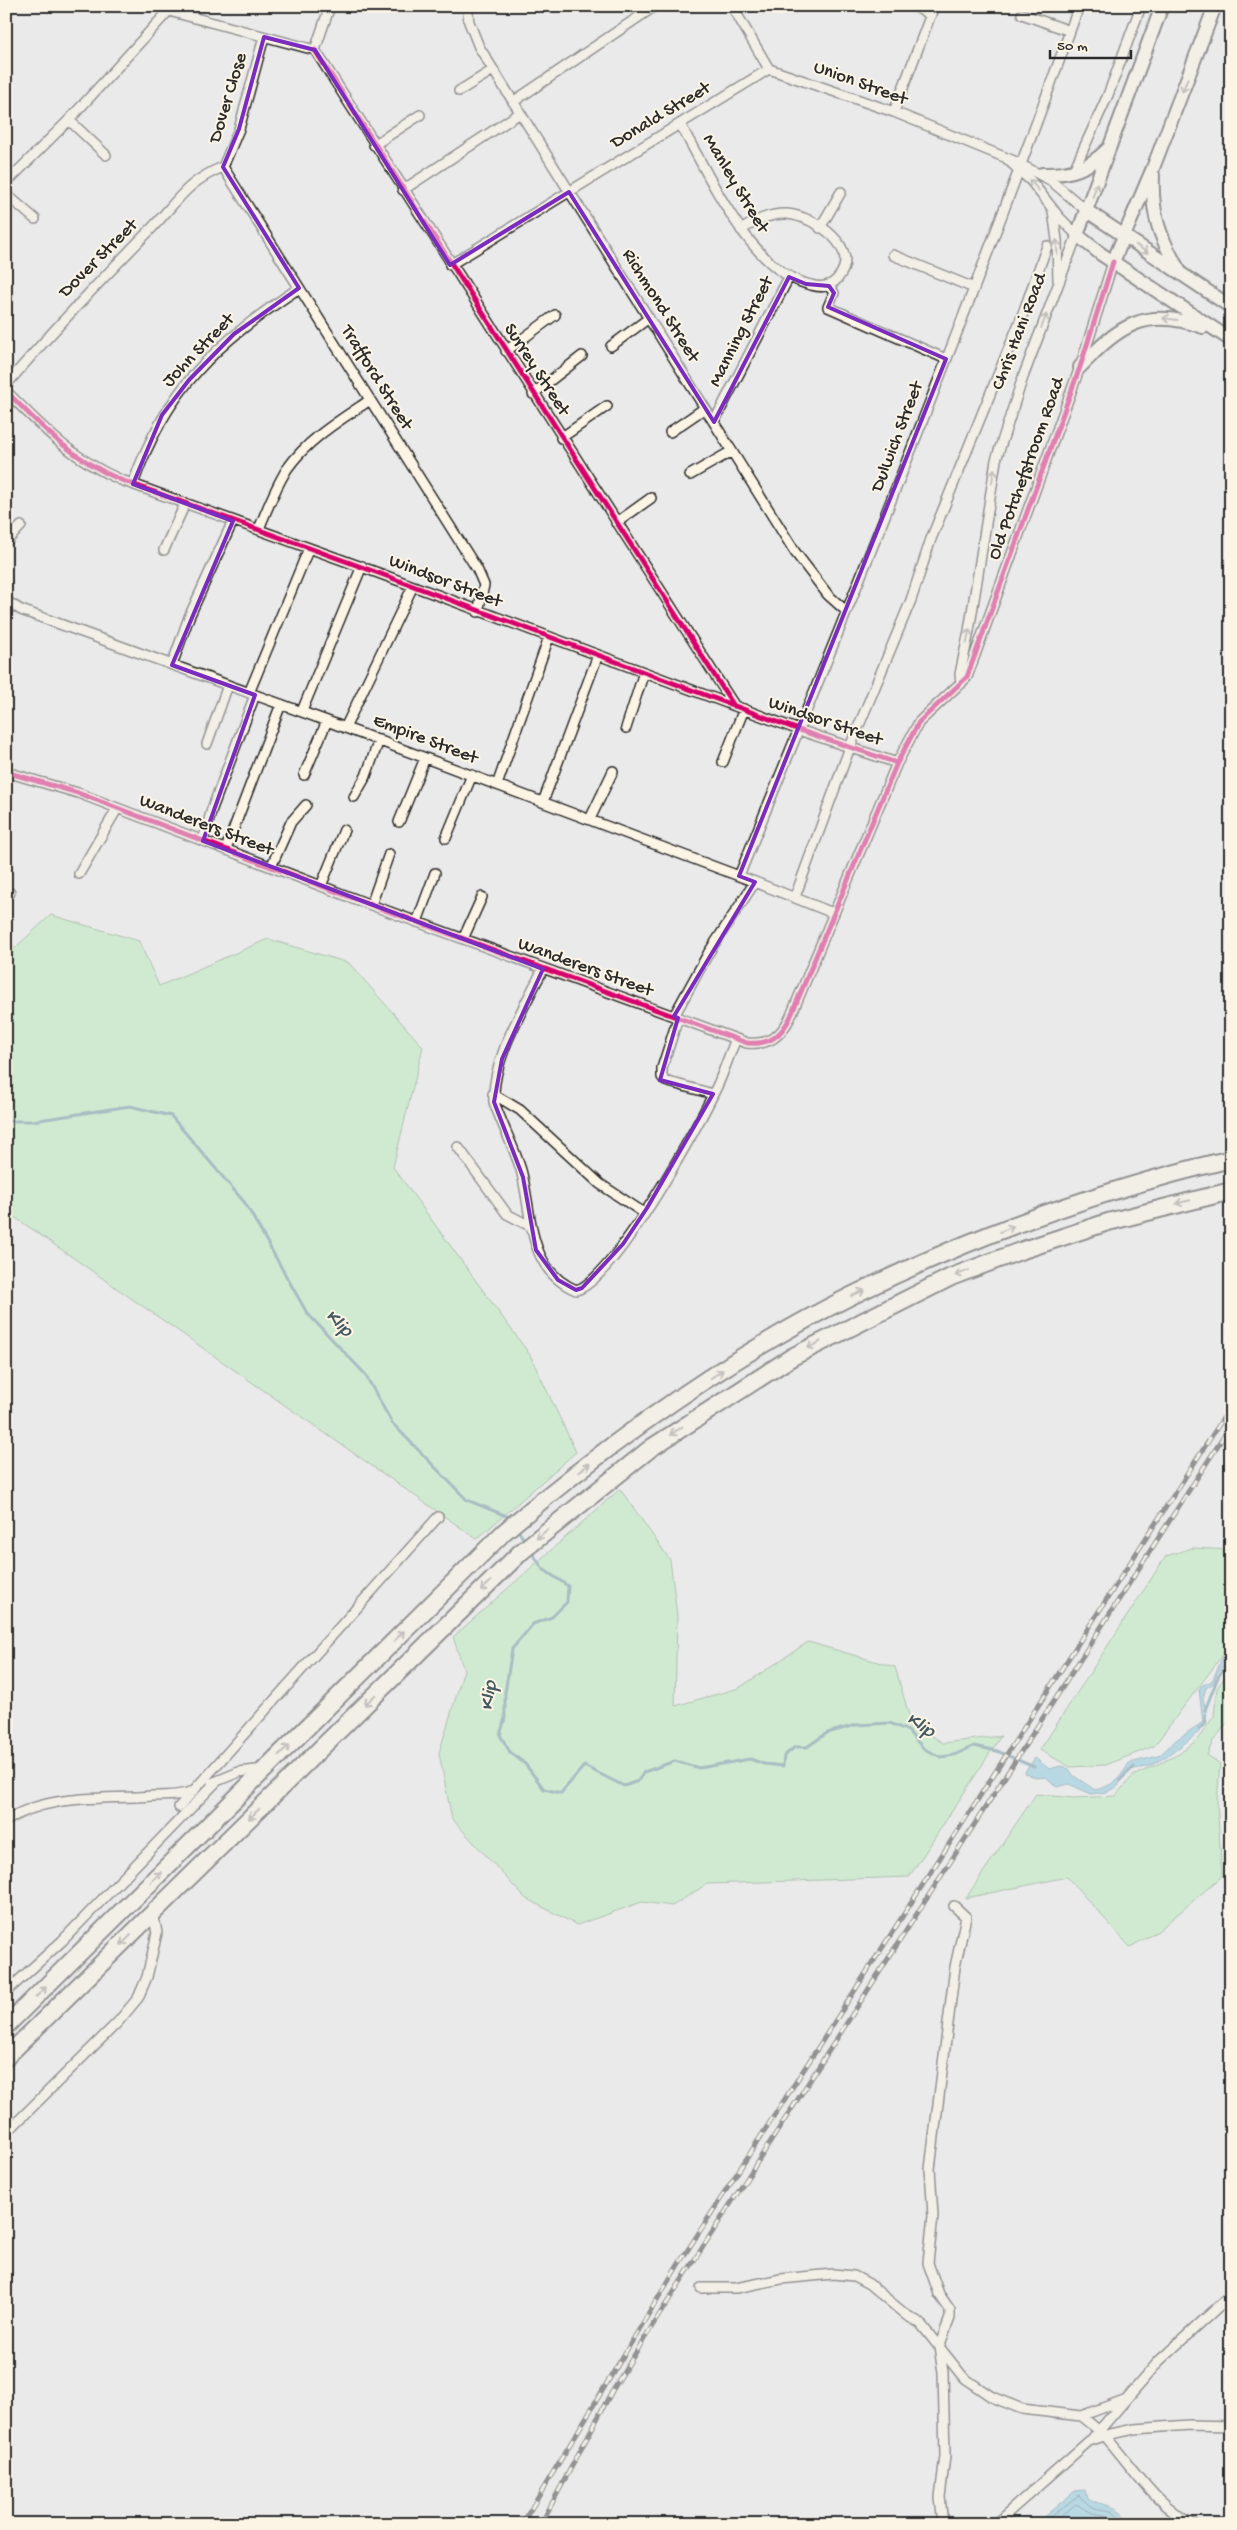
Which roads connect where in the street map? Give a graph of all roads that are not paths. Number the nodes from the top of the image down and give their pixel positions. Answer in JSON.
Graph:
{"nodes":[{"id":1,"x":330,"y":6,"type":"edge"},
{"id":2,"x":467,"y":6,"type":"edge"},
{"id":3,"x":655,"y":6,"type":"edge"},
{"id":4,"x":732,"y":6,"type":"edge"},
{"id":5,"x":913,"y":6,"type":"edge"},
{"id":6,"x":1078,"y":6,"type":"edge"},
{"id":7,"x":1141,"y":6,"type":"edge"},
{"id":8,"x":1162,"y":6,"type":"edge"},
{"id":9,"x":1215,"y":6,"type":"edge"},
{"id":10,"x":168,"y":8,"type":"edge"},
{"id":11,"x":932,"y":11,"type":"edge"},
{"id":12,"x":1022,"y":14,"type":"dead end"},
{"id":13,"x":1070,"y":31,"type":"junction"},
{"id":14,"x":264,"y":37,"type":"junction"},
{"id":15,"x":315,"y":50,"type":"junction"},
{"id":16,"x":769,"y":69,"type":"junction"},
{"id":17,"x":493,"y":70,"type":"junction"},
{"id":18,"x":459,"y":91,"type":"dead end"},
{"id":19,"x":513,"y":102,"type":"junction"},
{"id":20,"x":894,"y":112,"type":"junction"},
{"id":21,"x":520,"y":113,"type":"junction"},
{"id":22,"x":420,"y":115,"type":"dead end"},
{"id":23,"x":69,"y":120,"type":"junction"},
{"id":24,"x":680,"y":124,"type":"junction"},
{"id":25,"x":374,"y":145,"type":"junction"},
{"id":26,"x":1109,"y":148,"type":"junction"},
{"id":27,"x":106,"y":155,"type":"dead end"},
{"id":28,"x":223,"y":167,"type":"junction"},
{"id":29,"x":1020,"y":168,"type":"junction"},
{"id":30,"x":1153,"y":168,"type":"junction"},
{"id":31,"x":1073,"y":172,"type":"junction"},
{"id":32,"x":1042,"y":174,"type":"junction"},
{"id":33,"x":6,"y":183,"type":"edge"},
{"id":34,"x":403,"y":190,"type":"junction"},
{"id":35,"x":569,"y":192,"type":"junction"},
{"id":36,"x":841,"y":192,"type":"dead end"},
{"id":37,"x":6,"y":194,"type":"edge"},
{"id":38,"x":1052,"y":209,"type":"junction"},
{"id":39,"x":1087,"y":211,"type":"junction"},
{"id":40,"x":35,"y":219,"type":"dead end"},
{"id":41,"x":820,"y":228,"type":"junction"},
{"id":42,"x":741,"y":230,"type":"junction"},
{"id":43,"x":1078,"y":235,"type":"junction"},
{"id":44,"x":1124,"y":237,"type":"junction"},
{"id":45,"x":1047,"y":246,"type":"dead end"},
{"id":46,"x":893,"y":255,"type":"dead end"},
{"id":47,"x":1114,"y":262,"type":"junction"},
{"id":48,"x":450,"y":264,"type":"junction"},
{"id":49,"x":1182,"y":275,"type":"junction"},
{"id":50,"x":789,"y":277,"type":"junction"},
{"id":51,"x":1058,"y":285,"type":"junction"},
{"id":52,"x":829,"y":286,"type":"junction"},
{"id":53,"x":299,"y":288,"type":"junction"},
{"id":54,"x":974,"y":288,"type":"junction"},
{"id":55,"x":1231,"y":307,"type":"edge"},
{"id":56,"x":554,"y":315,"type":"dead end"},
{"id":57,"x":649,"y":318,"type":"junction"},
{"id":58,"x":1217,"y":332,"type":"junction"},
{"id":59,"x":1231,"y":340,"type":"edge"},
{"id":60,"x":611,"y":346,"type":"dead end"},
{"id":61,"x":506,"y":351,"type":"junction"},
{"id":62,"x":582,"y":356,"type":"dead end"},
{"id":63,"x":946,"y":359,"type":"junction"},
{"id":64,"x":1080,"y":367,"type":"junction"},
{"id":65,"x":6,"y":385,"type":"edge"},
{"id":66,"x":6,"y":391,"type":"edge"},
{"id":67,"x":533,"y":394,"type":"junction"},
{"id":68,"x":370,"y":400,"type":"junction"},
{"id":69,"x":607,"y":406,"type":"dead end"},
{"id":70,"x":706,"y":408,"type":"junction"},
{"id":71,"x":714,"y":422,"type":"junction"},
{"id":72,"x":670,"y":432,"type":"dead end"},
{"id":73,"x":561,"y":438,"type":"junction"},
{"id":74,"x":732,"y":451,"type":"junction"},
{"id":75,"x":690,"y":475,"type":"dead end"},
{"id":76,"x":133,"y":484,"type":"junction"},
{"id":77,"x":651,"y":498,"type":"dead end"},
{"id":78,"x":185,"y":504,"type":"junction"},
{"id":79,"x":233,"y":521,"type":"junction"},
{"id":80,"x":616,"y":523,"type":"junction"},
{"id":81,"x":21,"y":526,"type":"dead end"},
{"id":82,"x":259,"y":529,"type":"junction"},
{"id":83,"x":6,"y":542,"type":"edge"},
{"id":84,"x":309,"y":548,"type":"junction"},
{"id":85,"x":164,"y":550,"type":"dead end"},
{"id":86,"x":362,"y":566,"type":"junction"},
{"id":87,"x":413,"y":586,"type":"junction"},
{"id":88,"x":6,"y":601,"type":"edge"},
{"id":89,"x":846,"y":611,"type":"junction"},
{"id":90,"x":478,"y":612,"type":"junction"},
{"id":91,"x":549,"y":637,"type":"junction"},
{"id":92,"x":598,"y":655,"type":"junction"},
{"id":93,"x":172,"y":665,"type":"junction"},
{"id":94,"x":644,"y":672,"type":"junction"},
{"id":95,"x":961,"y":684,"type":"junction"},
{"id":96,"x":228,"y":685,"type":"junction"},
{"id":97,"x":252,"y":694,"type":"junction"},
{"id":98,"x":281,"y":704,"type":"junction"},
{"id":99,"x":734,"y":706,"type":"junction"},
{"id":100,"x":744,"y":709,"type":"junction"},
{"id":101,"x":302,"y":711,"type":"junction"},
{"id":102,"x":327,"y":721,"type":"junction"},
{"id":103,"x":345,"y":728,"type":"junction"},
{"id":104,"x":626,"y":728,"type":"dead end"},
{"id":105,"x":799,"y":730,"type":"junction"},
{"id":106,"x":379,"y":740,"type":"junction"},
{"id":107,"x":207,"y":744,"type":"dead end"},
{"id":108,"x":850,"y":748,"type":"junction"},
{"id":109,"x":425,"y":758,"type":"junction"},
{"id":110,"x":723,"y":762,"type":"dead end"},
{"id":111,"x":897,"y":764,"type":"junction"},
{"id":112,"x":613,"y":771,"type":"dead end"},
{"id":113,"x":6,"y":772,"type":"edge"},
{"id":114,"x":304,"y":775,"type":"dead end"},
{"id":115,"x":472,"y":775,"type":"junction"},
{"id":116,"x":497,"y":785,"type":"junction"},
{"id":117,"x":354,"y":798,"type":"dead end"},
{"id":118,"x":543,"y":802,"type":"junction"},
{"id":119,"x":306,"y":805,"type":"dead end"},
{"id":120,"x":117,"y":808,"type":"junction"},
{"id":121,"x":590,"y":819,"type":"junction"},
{"id":122,"x":399,"y":822,"type":"dead end"},
{"id":123,"x":344,"y":830,"type":"dead end"},
{"id":124,"x":446,"y":838,"type":"dead end"},
{"id":125,"x":203,"y":840,"type":"junction"},
{"id":126,"x":226,"y":849,"type":"junction"},
{"id":127,"x":389,"y":854,"type":"dead end"},
{"id":128,"x":270,"y":866,"type":"junction"},
{"id":129,"x":434,"y":873,"type":"dead end"},
{"id":130,"x":79,"y":874,"type":"dead end"},
{"id":131,"x":739,"y":876,"type":"junction"},
{"id":132,"x":755,"y":882,"type":"junction"},
{"id":133,"x":321,"y":886,"type":"junction"},
{"id":134,"x":482,"y":897,"type":"dead end"},
{"id":135,"x":795,"y":897,"type":"junction"},
{"id":136,"x":371,"y":905,"type":"junction"},
{"id":137,"x":833,"y":913,"type":"junction"},
{"id":138,"x":417,"y":922,"type":"junction"},
{"id":139,"x":463,"y":939,"type":"junction"},
{"id":140,"x":543,"y":969,"type":"junction"},
{"id":141,"x":676,"y":1017,"type":"junction"},
{"id":142,"x":736,"y":1039,"type":"junction"},
{"id":143,"x":493,"y":1094,"type":"junction"},
{"id":144,"x":713,"y":1094,"type":"junction"},
{"id":145,"x":458,"y":1147,"type":"dead end"},
{"id":146,"x":1231,"y":1160,"type":"edge"},
{"id":147,"x":1231,"y":1191,"type":"edge"},
{"id":148,"x":644,"y":1212,"type":"junction"},
{"id":149,"x":530,"y":1226,"type":"junction"},
{"id":150,"x":438,"y":1517,"type":"dead end"},
{"id":151,"x":264,"y":1769,"type":"junction"},
{"id":152,"x":217,"y":1781,"type":"junction"},
{"id":153,"x":191,"y":1792,"type":"junction"},
{"id":154,"x":179,"y":1806,"type":"dead end"},
{"id":155,"x":6,"y":1821,"type":"edge"},
{"id":156,"x":954,"y":1906,"type":"dead end"},
{"id":157,"x":153,"y":1913,"type":"junction"},
{"id":158,"x":6,"y":1992,"type":"edge"},
{"id":159,"x":6,"y":2026,"type":"edge"},
{"id":160,"x":6,"y":2057,"type":"edge"},
{"id":161,"x":6,"y":2133,"type":"edge"},
{"id":162,"x":701,"y":2288,"type":"dead end"},
{"id":163,"x":1231,"y":2294,"type":"edge"},
{"id":164,"x":939,"y":2347,"type":"junction"},
{"id":165,"x":1124,"y":2400,"type":"junction"},
{"id":166,"x":1081,"y":2416,"type":"junction"},
{"id":167,"x":1231,"y":2426,"type":"edge"},
{"id":168,"x":1101,"y":2433,"type":"junction"},
{"id":169,"x":943,"y":2524,"type":"edge"},
{"id":170,"x":995,"y":2524,"type":"edge"},
{"id":171,"x":1193,"y":2524,"type":"edge"}],
"edges":[{"from":1,"to":15,"type":"street"},
{"from":2,"to":17,"type":"street","name":"Richmond Street"},
{"from":3,"to":19,"type":"street"},
{"from":4,"to":16,"type":"street"},
{"from":5,"to":11,"type":"street"},
{"from":6,"to":13,"type":"street","name":"Dulwich Street"},
{"from":7,"to":31,"type":"street"},
{"from":8,"to":26,"type":"main road","name":"Chris Hani Road"},
{"from":9,"to":30,"type":"main road","one_way":true},
{"from":10,"to":14,"type":"street"},
{"from":10,"to":23,"type":"street"},
{"from":11,"to":20,"type":"street"},
{"from":12,"to":13,"type":"street"},
{"from":13,"to":29,"type":"street","name":"Dulwich Street"},
{"from":14,"to":15,"type":"street"},
{"from":14,"to":28,"type":"street","name":"Dover Close"},
{"from":15,"to":25,"type":"street","name":"Surrey Street"},
{"from":16,"to":20,"type":"street","name":"Union Street"},
{"from":16,"to":24,"type":"street","name":"Donald Street"},
{"from":17,"to":18,"type":"street"},
{"from":17,"to":19,"type":"street","name":"Richmond Street"},
{"from":19,"to":21,"type":"street","name":"Richmond Street"},
{"from":20,"to":29,"type":"street","name":"Union Street"},
{"from":21,"to":34,"type":"street"},
{"from":21,"to":35,"type":"street","name":"Richmond Street"},
{"from":22,"to":25,"type":"street"},
{"from":23,"to":27,"type":"street"},
{"from":23,"to":33,"type":"street"},
{"from":24,"to":35,"type":"street","name":"Donald Street"},
{"from":24,"to":42,"type":"street","name":"Manley Street"},
{"from":25,"to":34,"type":"street","name":"Surrey Street"},
{"from":26,"to":31,"type":"main road"},
{"from":39,"to":26,"type":"main road","name":"Chris Hani Road","one_way":true},
{"from":28,"to":53,"type":"street","name":"Trafford Street"},
{"from":28,"to":65,"type":"street","name":"Dover Street"},
{"from":29,"to":32,"type":"street","name":"Union Street"},
{"from":38,"to":29,"type":"street","name":"Union Street","one_way":true},
{"from":29,"to":54,"type":"street","name":"Dulwich Street"},
{"from":30,"to":44,"type":"main road"},
{"from":30,"to":49,"type":"main road"},
{"from":31,"to":32,"type":"main road"},
{"from":32,"to":39,"type":"street","name":"Union Street"},
{"from":34,"to":48,"type":"street","name":"Surrey Street"},
{"from":35,"to":48,"type":"street","name":"Donald Street"},
{"from":35,"to":57,"type":"street","name":"Richmond Street"},
{"from":36,"to":41,"type":"street"},
{"from":37,"to":40,"type":"street"},
{"from":38,"to":43,"type":"street","name":"Union Street"},
{"from":51,"to":38,"type":"street","one_way":true},
{"from":39,"to":43,"type":"main road","name":"Chris Hani Road"},
{"from":39,"to":44,"type":"main road"},
{"from":41,"to":42,"type":"street"},
{"from":41,"to":52,"type":"street"},
{"from":42,"to":50,"type":"street","name":"Manley Street"},
{"from":43,"to":47,"type":"main road"},
{"from":43,"to":51,"type":"street","name":"Chris Hani Road"},
{"from":44,"to":47,"type":"main road"},
{"from":44,"to":49,"type":"main road","one_way":true},
{"from":45,"to":108,"type":"street"},
{"from":46,"to":54,"type":"street"},
{"from":47,"to":58,"type":"main road"},
{"from":47,"to":64,"type":"street","name":"Old Potchefstroom Road"},
{"from":48,"to":61,"type":"street","name":"Surrey Street"},
{"from":49,"to":55,"type":"main road"},
{"from":50,"to":52,"type":"street","name":"Manning Street"},
{"from":50,"to":71,"type":"street","name":"Manning Street"},
{"from":95,"to":51,"type":"street","name":"Chris Hani Road","one_way":true},
{"from":52,"to":63,"type":"street"},
{"from":53,"to":68,"type":"street","name":"Trafford Street"},
{"from":53,"to":76,"type":"street","name":"John Street"},
{"from":54,"to":63,"type":"street","name":"Dulwich Street"},
{"from":56,"to":61,"type":"street"},
{"from":57,"to":60,"type":"street"},
{"from":57,"to":70,"type":"street","name":"Richmond Street"},
{"from":58,"to":59,"type":"main road"},
{"from":58,"to":64,"type":"main road","one_way":true},
{"from":61,"to":67,"type":"street","name":"Surrey Street"},
{"from":62,"to":67,"type":"street"},
{"from":63,"to":89,"type":"street","name":"Dulwich Street"},
{"from":64,"to":95,"type":"street","name":"Old Potchefstroom Road"},
{"from":66,"to":76,"type":"street","name":"Windsor Street"},
{"from":67,"to":73,"type":"street","name":"Surrey Street"},
{"from":68,"to":82,"type":"street"},
{"from":68,"to":90,"type":"street","name":"Trafford Street"},
{"from":69,"to":73,"type":"street"},
{"from":70,"to":71,"type":"street","name":"Richmond Street"},
{"from":70,"to":72,"type":"street"},
{"from":71,"to":74,"type":"street","name":"Richmond Street"},
{"from":73,"to":80,"type":"street","name":"Surrey Street"},
{"from":74,"to":75,"type":"street"},
{"from":74,"to":89,"type":"street","name":"Richmond Street"},
{"from":76,"to":78,"type":"street","name":"Windsor Street"},
{"from":77,"to":80,"type":"street"},
{"from":78,"to":79,"type":"street","name":"Windsor Street"},
{"from":78,"to":85,"type":"street"},
{"from":79,"to":82,"type":"street","name":"Windsor Street"},
{"from":79,"to":93,"type":"street"},
{"from":80,"to":99,"type":"street","name":"Surrey Street"},
{"from":81,"to":83,"type":"street"},
{"from":82,"to":84,"type":"street","name":"Windsor Street"},
{"from":84,"to":86,"type":"street","name":"Windsor Street"},
{"from":84,"to":97,"type":"street"},
{"from":86,"to":87,"type":"street","name":"Windsor Street"},
{"from":86,"to":101,"type":"street"},
{"from":87,"to":90,"type":"street","name":"Windsor Street"},
{"from":87,"to":103,"type":"street"},
{"from":88,"to":93,"type":"street","name":"Empire Street"},
{"from":89,"to":105,"type":"street","name":"Dulwich Street"},
{"from":90,"to":91,"type":"street","name":"Windsor Street"},
{"from":91,"to":92,"type":"street","name":"Windsor Street"},
{"from":91,"to":116,"type":"street"},
{"from":92,"to":94,"type":"street","name":"Windsor Street"},
{"from":92,"to":118,"type":"street"},
{"from":93,"to":96,"type":"street","name":"Empire Street"},
{"from":94,"to":99,"type":"street","name":"Windsor Street"},
{"from":94,"to":104,"type":"street"},
{"from":95,"to":111,"type":"street","name":"Wanderers Street"},
{"from":96,"to":97,"type":"street","name":"Empire Street"},
{"from":96,"to":107,"type":"street"},
{"from":97,"to":98,"type":"street","name":"Empire Street"},
{"from":97,"to":125,"type":"street"},
{"from":98,"to":101,"type":"street","name":"Empire Street"},
{"from":98,"to":126,"type":"street"},
{"from":99,"to":100,"type":"street","name":"Windsor Street"},
{"from":100,"to":105,"type":"street","name":"Windsor Street"},
{"from":100,"to":110,"type":"street"},
{"from":101,"to":102,"type":"street","name":"Empire Street"},
{"from":102,"to":103,"type":"street","name":"Empire Street"},
{"from":102,"to":114,"type":"street"},
{"from":103,"to":106,"type":"street","name":"Empire Street"},
{"from":105,"to":108,"type":"street","name":"Windsor Street"},
{"from":105,"to":131,"type":"street","name":"Dulwich Street"},
{"from":106,"to":109,"type":"street","name":"Empire Street"},
{"from":106,"to":117,"type":"street"},
{"from":108,"to":111,"type":"street","name":"Windsor Street"},
{"from":108,"to":135,"type":"street"},
{"from":109,"to":115,"type":"street","name":"Empire Street"},
{"from":109,"to":122,"type":"street"},
{"from":111,"to":137,"type":"street","name":"Wanderers Street"},
{"from":112,"to":121,"type":"street"},
{"from":113,"to":120,"type":"street","name":"Wanderers Street"},
{"from":115,"to":116,"type":"street","name":"Empire Street"},
{"from":115,"to":124,"type":"street"},
{"from":116,"to":118,"type":"street","name":"Empire Street"},
{"from":118,"to":121,"type":"street","name":"Empire Street"},
{"from":119,"to":128,"type":"street"},
{"from":120,"to":125,"type":"street","name":"Wanderers Street"},
{"from":120,"to":130,"type":"street"},
{"from":121,"to":131,"type":"street","name":"Empire Street"},
{"from":123,"to":133,"type":"street"},
{"from":125,"to":126,"type":"street","name":"Wanderers Street"},
{"from":126,"to":128,"type":"street","name":"Wanderers Street"},
{"from":127,"to":136,"type":"street"},
{"from":128,"to":133,"type":"street","name":"Wanderers Street"},
{"from":129,"to":138,"type":"street"},
{"from":131,"to":132,"type":"street","name":"Empire Street"},
{"from":132,"to":135,"type":"street","name":"Empire Street"},
{"from":132,"to":141,"type":"street"},
{"from":133,"to":136,"type":"street","name":"Wanderers Street"},
{"from":134,"to":139,"type":"street"},
{"from":135,"to":137,"type":"street","name":"Empire Street"},
{"from":136,"to":138,"type":"street","name":"Wanderers Street"},
{"from":137,"to":142,"type":"street","name":"Wanderers Street"},
{"from":138,"to":139,"type":"street","name":"Wanderers Street"},
{"from":139,"to":140,"type":"street","name":"Wanderers Street"},
{"from":140,"to":141,"type":"street","name":"Wanderers Street"},
{"from":140,"to":143,"type":"street"},
{"from":141,"to":142,"type":"street","name":"Wanderers Street"},
{"from":141,"to":144,"type":"street"},
{"from":142,"to":144,"type":"street"},
{"from":143,"to":148,"type":"street"},
{"from":143,"to":149,"type":"street"},
{"from":144,"to":148,"type":"street"},
{"from":145,"to":149,"type":"street"},
{"from":151,"to":146,"type":"highway","one_way":true},
{"from":147,"to":157,"type":"highway","one_way":true},
{"from":148,"to":149,"type":"street"},
{"from":150,"to":153,"type":"street"},
{"from":151,"to":152,"type":"street"},
{"from":159,"to":151,"type":"highway","one_way":true},
{"from":152,"to":153,"type":"street"},
{"from":152,"to":158,"type":"street"},
{"from":153,"to":154,"type":"street"},
{"from":153,"to":155,"type":"street"},
{"from":156,"to":164,"type":"street"},
{"from":157,"to":160,"type":"highway","one_way":true},
{"from":157,"to":161,"type":"street"},
{"from":162,"to":164,"type":"street"},
{"from":163,"to":165,"type":"street"},
{"from":164,"to":166,"type":"street"},
{"from":164,"to":169,"type":"street"},
{"from":165,"to":166,"type":"street"},
{"from":165,"to":168,"type":"street"},
{"from":166,"to":168,"type":"street"},
{"from":167,"to":168,"type":"street"},
{"from":168,"to":170,"type":"street"},
{"from":168,"to":171,"type":"street"}]}
